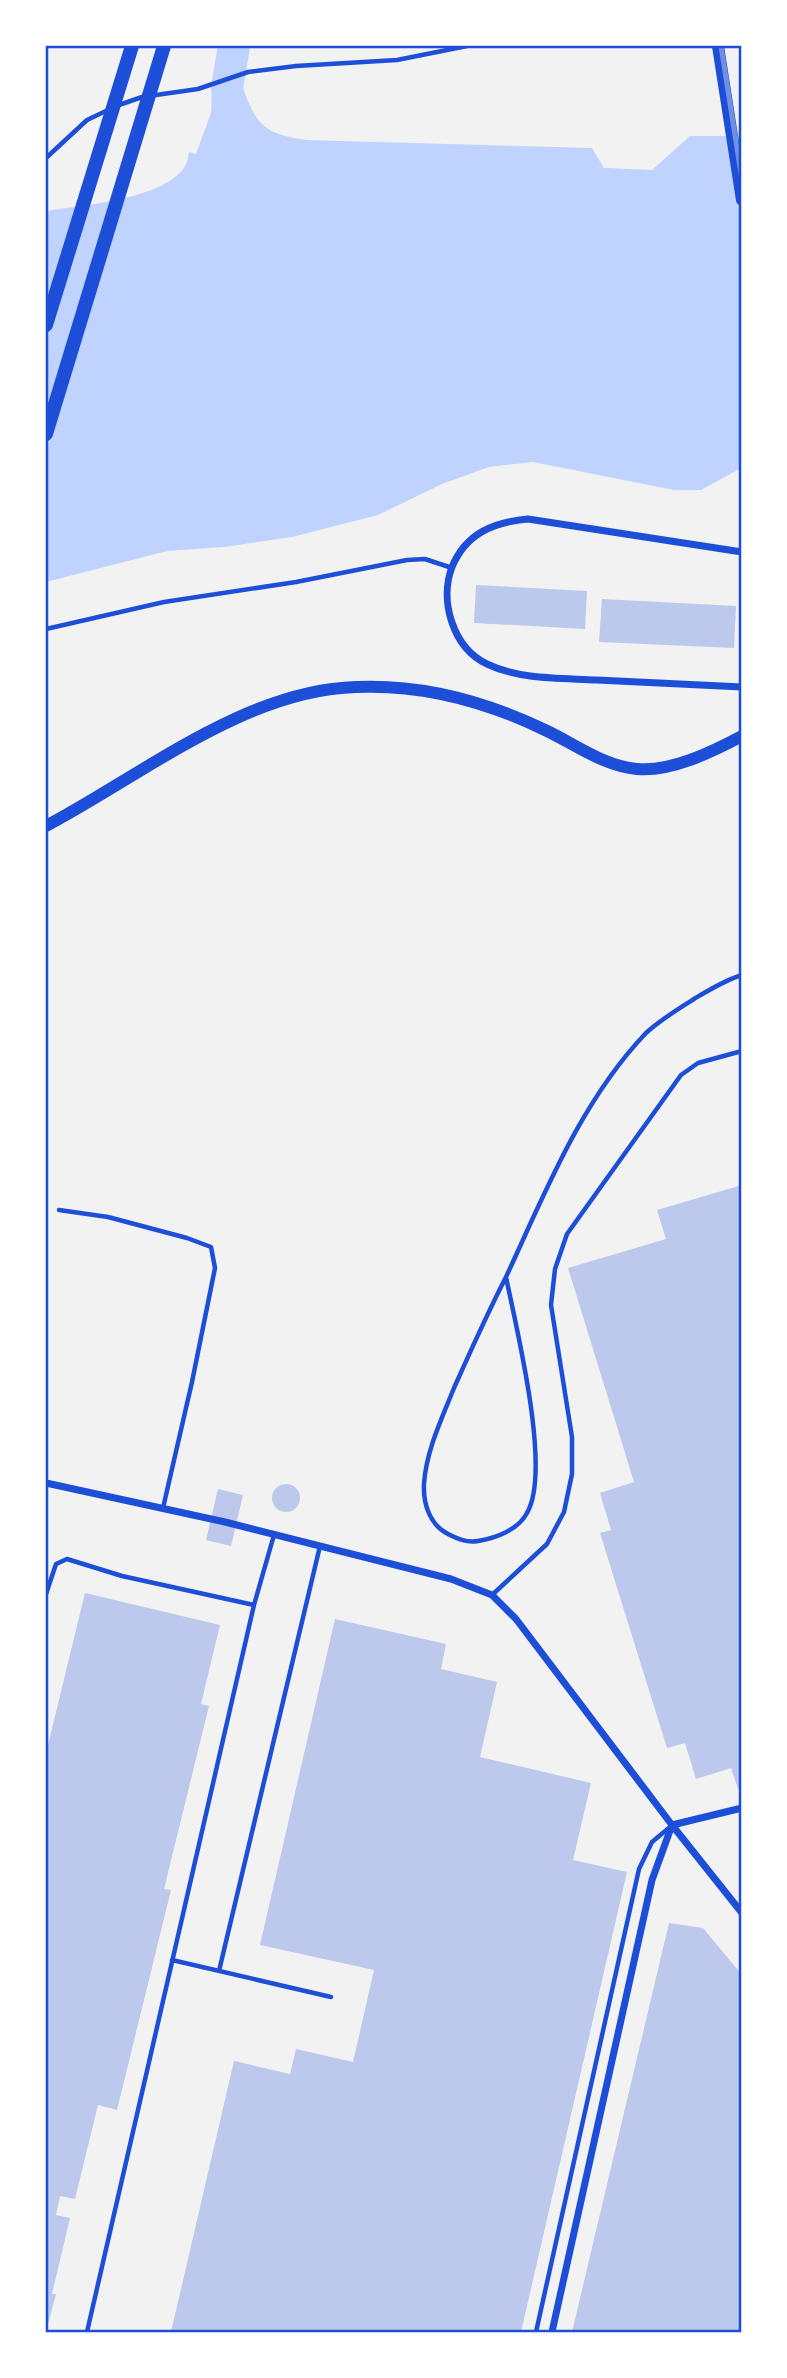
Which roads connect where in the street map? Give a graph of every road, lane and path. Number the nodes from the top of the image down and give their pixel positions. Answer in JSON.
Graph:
{"nodes":[{"id":1,"x":132,"y":46,"type":"edge"},
{"id":2,"x":164,"y":46,"type":"edge"},
{"id":3,"x":467,"y":46,"type":"edge"},
{"id":4,"x":718,"y":46,"type":"edge"},
{"id":5,"x":46,"y":158,"type":"edge"},
{"id":6,"x":741,"y":201,"type":"edge"},
{"id":7,"x":46,"y":325,"type":"edge"},
{"id":8,"x":46,"y":434,"type":"edge"},
{"id":9,"x":741,"y":552,"type":"edge"},
{"id":10,"x":452,"y":568,"type":"junction"},
{"id":11,"x":46,"y":629,"type":"edge"},
{"id":12,"x":741,"y":687,"type":"edge"},
{"id":13,"x":741,"y":736,"type":"edge"},
{"id":14,"x":46,"y":826,"type":"edge"},
{"id":15,"x":741,"y":975,"type":"edge"},
{"id":16,"x":741,"y":1051,"type":"edge"},
{"id":17,"x":59,"y":1210,"type":"dead end"},
{"id":18,"x":506,"y":1277,"type":"junction"},
{"id":19,"x":46,"y":1483,"type":"edge"},
{"id":20,"x":162,"y":1508,"type":"junction"},
{"id":21,"x":274,"y":1534,"type":"junction"},
{"id":22,"x":320,"y":1545,"type":"junction"},
{"id":23,"x":46,"y":1594,"type":"edge"},
{"id":24,"x":492,"y":1595,"type":"junction"},
{"id":25,"x":254,"y":1605,"type":"junction"},
{"id":26,"x":741,"y":1808,"type":"edge"},
{"id":27,"x":673,"y":1825,"type":"junction"},
{"id":28,"x":741,"y":1913,"type":"edge"},
{"id":29,"x":172,"y":1960,"type":"junction"},
{"id":30,"x":219,"y":1971,"type":"junction"},
{"id":31,"x":331,"y":1997,"type":"dead end"},
{"id":32,"x":87,"y":2333,"type":"edge"},
{"id":33,"x":536,"y":2333,"type":"edge"},
{"id":34,"x":552,"y":2333,"type":"edge"}],
"edges":[{"from":1,"to":7,"type":"main road"},
{"from":2,"to":8,"type":"main road"},
{"from":3,"to":5,"type":"lane"},
{"from":4,"to":6,"type":"street"},
{"from":9,"to":10,"type":"street"},
{"from":10,"to":11,"type":"lane"},
{"from":10,"to":12,"type":"street"},
{"from":13,"to":14,"type":"street"},
{"from":15,"to":18,"type":"lane"},
{"from":16,"to":24,"type":"lane"},
{"from":17,"to":20,"type":"lane"},
{"from":18,"to":18,"type":"lane"},
{"from":19,"to":20,"type":"street"},
{"from":20,"to":21,"type":"street"},
{"from":21,"to":22,"type":"street"},
{"from":21,"to":25,"type":"lane"},
{"from":22,"to":24,"type":"street"},
{"from":22,"to":30,"type":"lane"},
{"from":23,"to":25,"type":"lane"},
{"from":24,"to":27,"type":"street"},
{"from":25,"to":29,"type":"lane"},
{"from":26,"to":27,"type":"street"},
{"from":27,"to":28,"type":"street"},
{"from":27,"to":33,"type":"lane"},
{"from":27,"to":34,"type":"street"},
{"from":29,"to":30,"type":"lane"},
{"from":29,"to":32,"type":"lane"},
{"from":30,"to":31,"type":"lane"}]}
